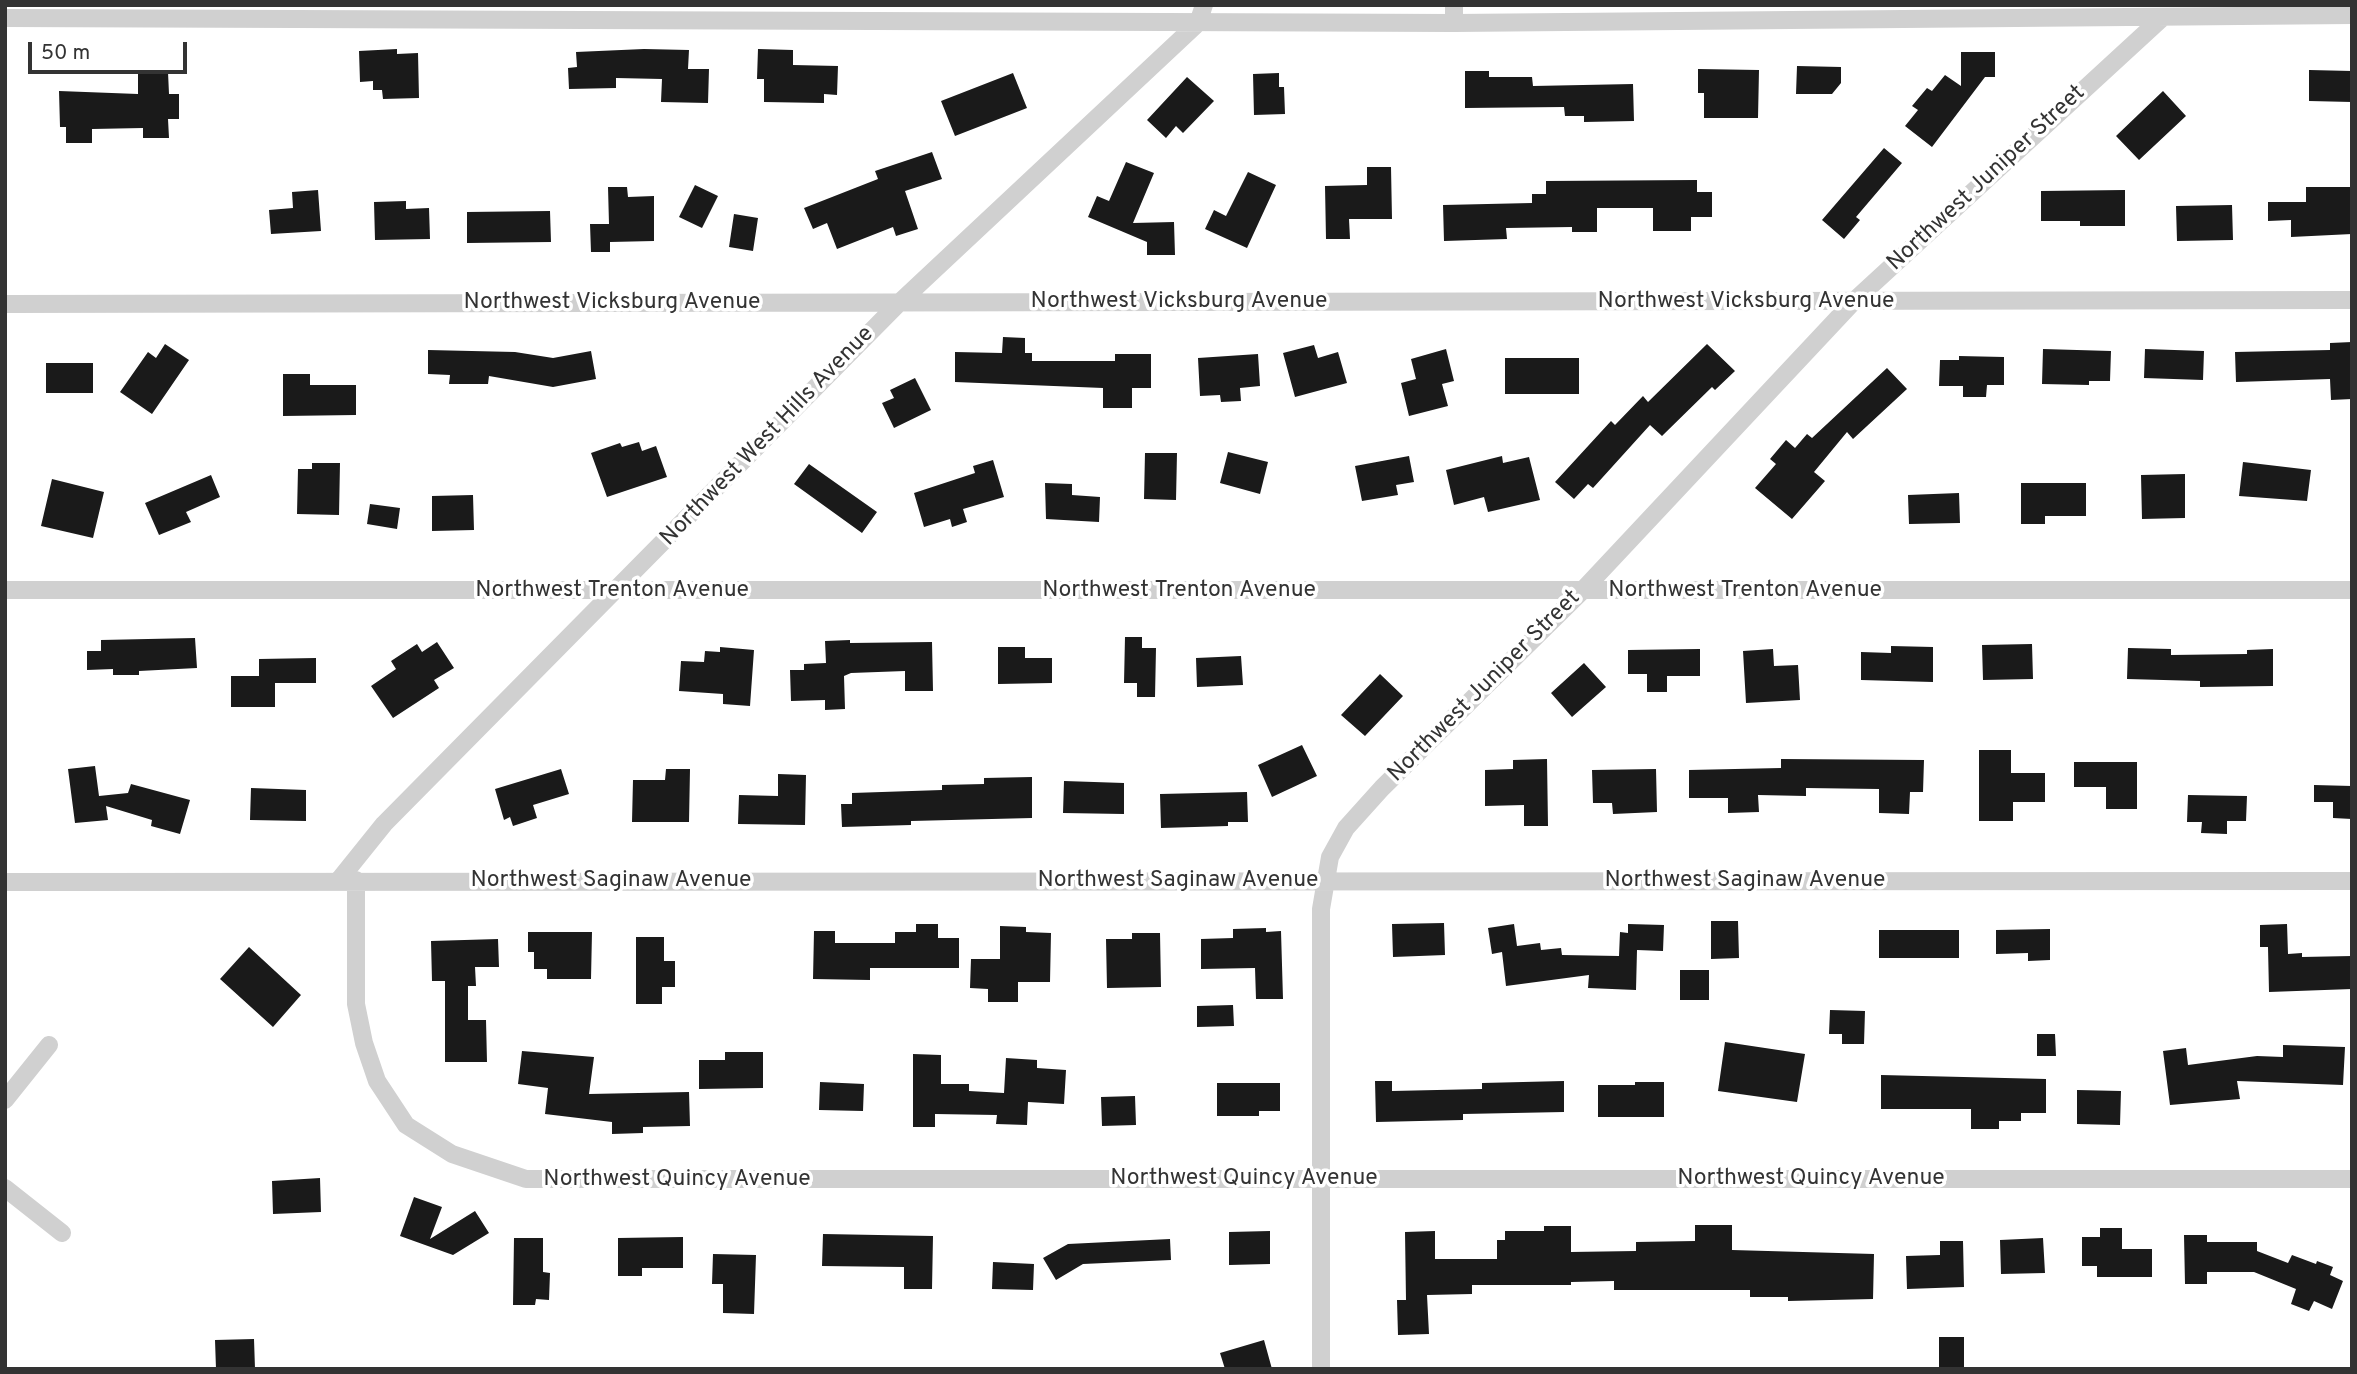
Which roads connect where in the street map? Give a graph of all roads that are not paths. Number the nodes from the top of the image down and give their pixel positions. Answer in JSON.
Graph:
{"nodes":[{"id":1,"x":1204,"y":5,"type":"edge"},
{"id":2,"x":2255,"y":10,"type":"edge"},
{"id":3,"x":1454,"y":14,"type":"edge"},
{"id":4,"x":2352,"y":15,"type":"edge"},
{"id":5,"x":2163,"y":17,"type":"junction"},
{"id":6,"x":5,"y":18,"type":"edge"},
{"id":7,"x":1198,"y":23,"type":"junction"},
{"id":8,"x":2352,"y":300,"type":"edge"},
{"id":9,"x":900,"y":302,"type":"junction"},
{"id":10,"x":1853,"y":302,"type":"junction"},
{"id":11,"x":5,"y":304,"type":"edge"},
{"id":12,"x":5,"y":590,"type":"edge"},
{"id":13,"x":618,"y":590,"type":"junction"},
{"id":14,"x":2352,"y":590,"type":"edge"},
{"id":15,"x":1583,"y":591,"type":"junction"},
{"id":16,"x":347,"y":880,"type":"junction"},
{"id":17,"x":1325,"y":881,"type":"junction"},
{"id":18,"x":2352,"y":881,"type":"edge"},
{"id":19,"x":5,"y":882,"type":"edge"},
{"id":20,"x":49,"y":1045,"type":"dead end"},
{"id":21,"x":5,"y":1100,"type":"edge"},
{"id":22,"x":1320,"y":1179,"type":"junction"},
{"id":23,"x":2352,"y":1179,"type":"edge"},
{"id":24,"x":5,"y":1188,"type":"edge"},
{"id":25,"x":62,"y":1233,"type":"dead end"},
{"id":26,"x":1321,"y":1369,"type":"edge"}],
"edges":[{"from":1,"to":7,"type":"street","name":"Northwest West Hills Avenue"},
{"from":2,"to":4,"type":"street"},
{"from":2,"to":5,"type":"street"},
{"from":3,"to":5,"type":"street"},
{"from":3,"to":7,"type":"street"},
{"from":5,"to":10,"type":"street","name":"Northwest Juniper Street"},
{"from":6,"to":7,"type":"street"},
{"from":7,"to":9,"type":"street","name":"Northwest West Hills Avenue"},
{"from":8,"to":10,"type":"street","name":"Northwest Vicksburg Avenue"},
{"from":9,"to":10,"type":"street","name":"Northwest Vicksburg Avenue"},
{"from":9,"to":11,"type":"street","name":"Northwest Vicksburg Avenue"},
{"from":9,"to":13,"type":"street","name":"Northwest West Hills Avenue"},
{"from":10,"to":15,"type":"street","name":"Northwest Juniper Street"},
{"from":12,"to":13,"type":"street","name":"Northwest Trenton Avenue"},
{"from":13,"to":15,"type":"street","name":"Northwest Trenton Avenue"},
{"from":13,"to":16,"type":"street","name":"Northwest West Hills Avenue"},
{"from":14,"to":15,"type":"street","name":"Northwest Trenton Avenue"},
{"from":15,"to":17,"type":"street","name":"Northwest Juniper Street"},
{"from":16,"to":17,"type":"street","name":"Northwest Saginaw Avenue"},
{"from":16,"to":19,"type":"street","name":"Northwest Saginaw Avenue"},
{"from":16,"to":22,"type":"street","name":"Northwest Quincy Avenue"},
{"from":17,"to":18,"type":"street","name":"Northwest Saginaw Avenue"},
{"from":17,"to":22,"type":"street","name":"Northwest Juniper Street"},
{"from":20,"to":21,"type":"street"},
{"from":22,"to":23,"type":"street","name":"Northwest Quincy Avenue"},
{"from":22,"to":26,"type":"street","name":"Northwest Juniper Street"},
{"from":24,"to":25,"type":"street"}]}
